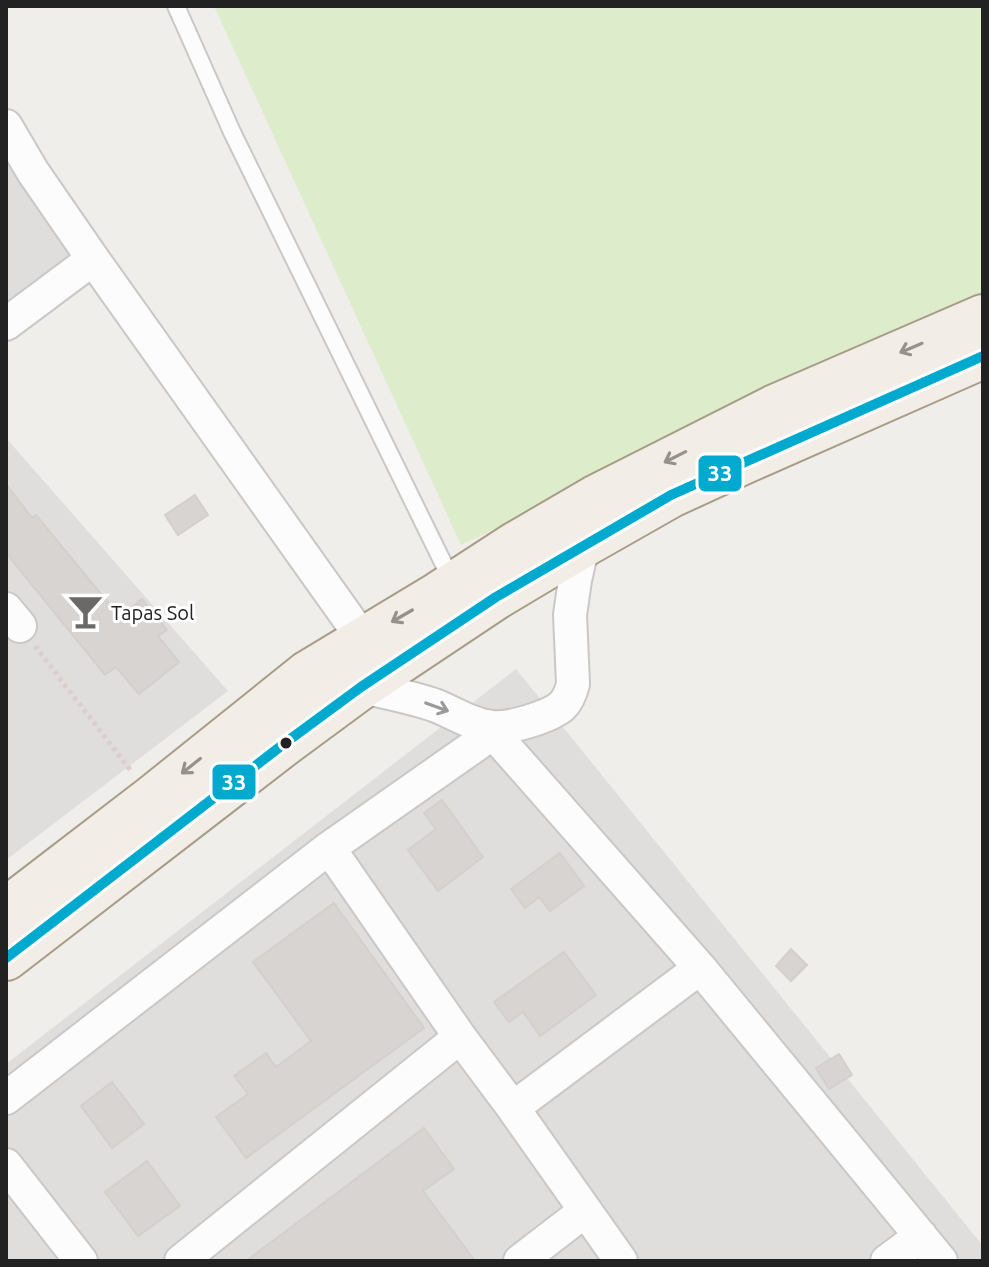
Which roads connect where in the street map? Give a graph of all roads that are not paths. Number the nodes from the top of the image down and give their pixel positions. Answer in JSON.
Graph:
{"nodes":[{"id":1,"x":176,"y":6,"type":"edge"},
{"id":2,"x":6,"y":126,"type":"edge"},
{"id":3,"x":93,"y":259,"type":"junction"},
{"id":4,"x":983,"y":317,"type":"edge"},
{"id":5,"x":6,"y":324,"type":"edge"},
{"id":6,"x":983,"y":356,"type":"edge"},
{"id":7,"x":583,"y":545,"type":"junction"},
{"id":8,"x":454,"y":584,"type":"junction"},
{"id":9,"x":363,"y":639,"type":"junction"},
{"id":10,"x":361,"y":687,"type":"junction"},
{"id":11,"x":490,"y":730,"type":"junction"},
{"id":12,"x":329,"y":848,"type":"junction"},
{"id":13,"x":6,"y":910,"type":"edge"},
{"id":14,"x":6,"y":958,"type":"edge"},
{"id":15,"x":700,"y":968,"type":"junction"},
{"id":16,"x":460,"y":1037,"type":"junction"},
{"id":17,"x":6,"y":1098,"type":"edge"},
{"id":18,"x":513,"y":1108,"type":"junction"},
{"id":19,"x":6,"y":1165,"type":"edge"},
{"id":20,"x":585,"y":1211,"type":"junction"},
{"id":21,"x":921,"y":1236,"type":"junction"},
{"id":22,"x":81,"y":1261,"type":"edge"},
{"id":23,"x":181,"y":1261,"type":"edge"},
{"id":24,"x":520,"y":1261,"type":"edge"},
{"id":25,"x":621,"y":1261,"type":"edge"},
{"id":26,"x":887,"y":1261,"type":"edge"},
{"id":27,"x":941,"y":1261,"type":"edge"}],
"edges":[{"from":1,"to":8,"type":"lane"},
{"from":2,"to":3,"type":"street"},
{"from":3,"to":5,"type":"street"},
{"from":3,"to":9,"type":"street"},
{"from":4,"to":8,"type":"main road","one_way":true},
{"from":6,"to":7,"type":"main road"},
{"from":7,"to":10,"type":"main road"},
{"from":7,"to":11,"type":"street"},
{"from":8,"to":9,"type":"main road","one_way":true},
{"from":9,"to":13,"type":"main road","one_way":true},
{"from":10,"to":11,"type":"street","one_way":true},
{"from":10,"to":14,"type":"main road"},
{"from":11,"to":12,"type":"street"},
{"from":11,"to":15,"type":"street"},
{"from":12,"to":16,"type":"street"},
{"from":12,"to":17,"type":"street"},
{"from":15,"to":18,"type":"street"},
{"from":15,"to":21,"type":"street"},
{"from":16,"to":18,"type":"street"},
{"from":16,"to":23,"type":"street"},
{"from":18,"to":20,"type":"street"},
{"from":19,"to":22,"type":"street"},
{"from":20,"to":24,"type":"street"},
{"from":20,"to":25,"type":"street"},
{"from":21,"to":26,"type":"street"},
{"from":21,"to":27,"type":"street"}]}
